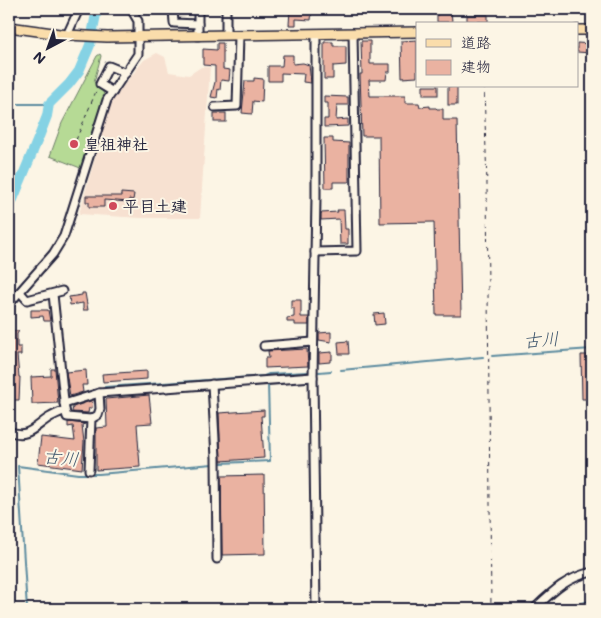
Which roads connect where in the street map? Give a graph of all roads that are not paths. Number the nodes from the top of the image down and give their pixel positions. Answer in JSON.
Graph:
{"nodes":[{"id":1,"x":79,"y":9,"type":"edge"},
{"id":2,"x":131,"y":9,"type":"edge"},
{"id":3,"x":173,"y":9,"type":"edge"},
{"id":4,"x":198,"y":9,"type":"edge"},
{"id":5,"x":226,"y":9,"type":"edge"},
{"id":6,"x":198,"y":24,"type":"junction"},
{"id":7,"x":9,"y":29,"type":"edge"},
{"id":8,"x":578,"y":30,"type":"edge"},
{"id":9,"x":592,"y":30,"type":"edge"},
{"id":10,"x":416,"y":32,"type":"edge"},
{"id":11,"x":353,"y":33,"type":"junction"},
{"id":12,"x":316,"y":34,"type":"junction"},
{"id":13,"x":70,"y":35,"type":"junction"},
{"id":14,"x":226,"y":35,"type":"junction"},
{"id":15,"x":239,"y":35,"type":"junction"},
{"id":16,"x":198,"y":36,"type":"junction"},
{"id":17,"x":139,"y":37,"type":"junction"},
{"id":18,"x":126,"y":73,"type":"junction"},
{"id":19,"x":113,"y":92,"type":"junction"},
{"id":20,"x":215,"y":107,"type":"dead end"},
{"id":21,"x":315,"y":252,"type":"junction"},
{"id":22,"x":62,"y":291,"type":"dead end"},
{"id":23,"x":20,"y":292,"type":"junction"},
{"id":24,"x":53,"y":294,"type":"junction"},
{"id":25,"x":9,"y":304,"type":"edge"},
{"id":26,"x":313,"y":342,"type":"junction"},
{"id":27,"x":264,"y":346,"type":"dead end"},
{"id":28,"x":313,"y":377,"type":"junction"},
{"id":29,"x":212,"y":384,"type":"junction"},
{"id":30,"x":98,"y":393,"type":"junction"},
{"id":31,"x":65,"y":407,"type":"junction"},
{"id":32,"x":91,"y":419,"type":"junction"},
{"id":33,"x":9,"y":431,"type":"edge"},
{"id":34,"x":90,"y":470,"type":"dead end"},
{"id":35,"x":217,"y":559,"type":"dead end"},
{"id":36,"x":592,"y":572,"type":"edge"},
{"id":37,"x":316,"y":609,"type":"edge"},
{"id":38,"x":534,"y":609,"type":"edge"}],
"edges":[{"from":1,"to":13,"type":"street"},
{"from":2,"to":17,"type":"street"},
{"from":3,"to":6,"type":"street"},
{"from":4,"to":6,"type":"street"},
{"from":5,"to":14,"type":"street"},
{"from":6,"to":16,"type":"street"},
{"from":7,"to":13,"type":"main road"},
{"from":8,"to":9,"type":"main road"},
{"from":10,"to":11,"type":"main road"},
{"from":11,"to":12,"type":"main road"},
{"from":11,"to":21,"type":"street"},
{"from":12,"to":15,"type":"main road"},
{"from":12,"to":21,"type":"street"},
{"from":13,"to":17,"type":"main road"},
{"from":14,"to":15,"type":"main road"},
{"from":14,"to":16,"type":"main road"},
{"from":15,"to":20,"type":"street"},
{"from":16,"to":17,"type":"main road"},
{"from":17,"to":18,"type":"street"},
{"from":18,"to":19,"type":"street"},
{"from":18,"to":19,"type":"street"},
{"from":19,"to":23,"type":"street"},
{"from":21,"to":26,"type":"street"},
{"from":22,"to":24,"type":"street"},
{"from":23,"to":24,"type":"street"},
{"from":23,"to":25,"type":"street"},
{"from":24,"to":31,"type":"street"},
{"from":26,"to":27,"type":"street"},
{"from":26,"to":28,"type":"street"},
{"from":28,"to":29,"type":"street"},
{"from":28,"to":37,"type":"street"},
{"from":29,"to":30,"type":"street"},
{"from":29,"to":35,"type":"street"},
{"from":30,"to":31,"type":"street"},
{"from":30,"to":32,"type":"street"},
{"from":31,"to":32,"type":"street"},
{"from":31,"to":33,"type":"street"},
{"from":32,"to":34,"type":"street"},
{"from":36,"to":38,"type":"street"}]}
